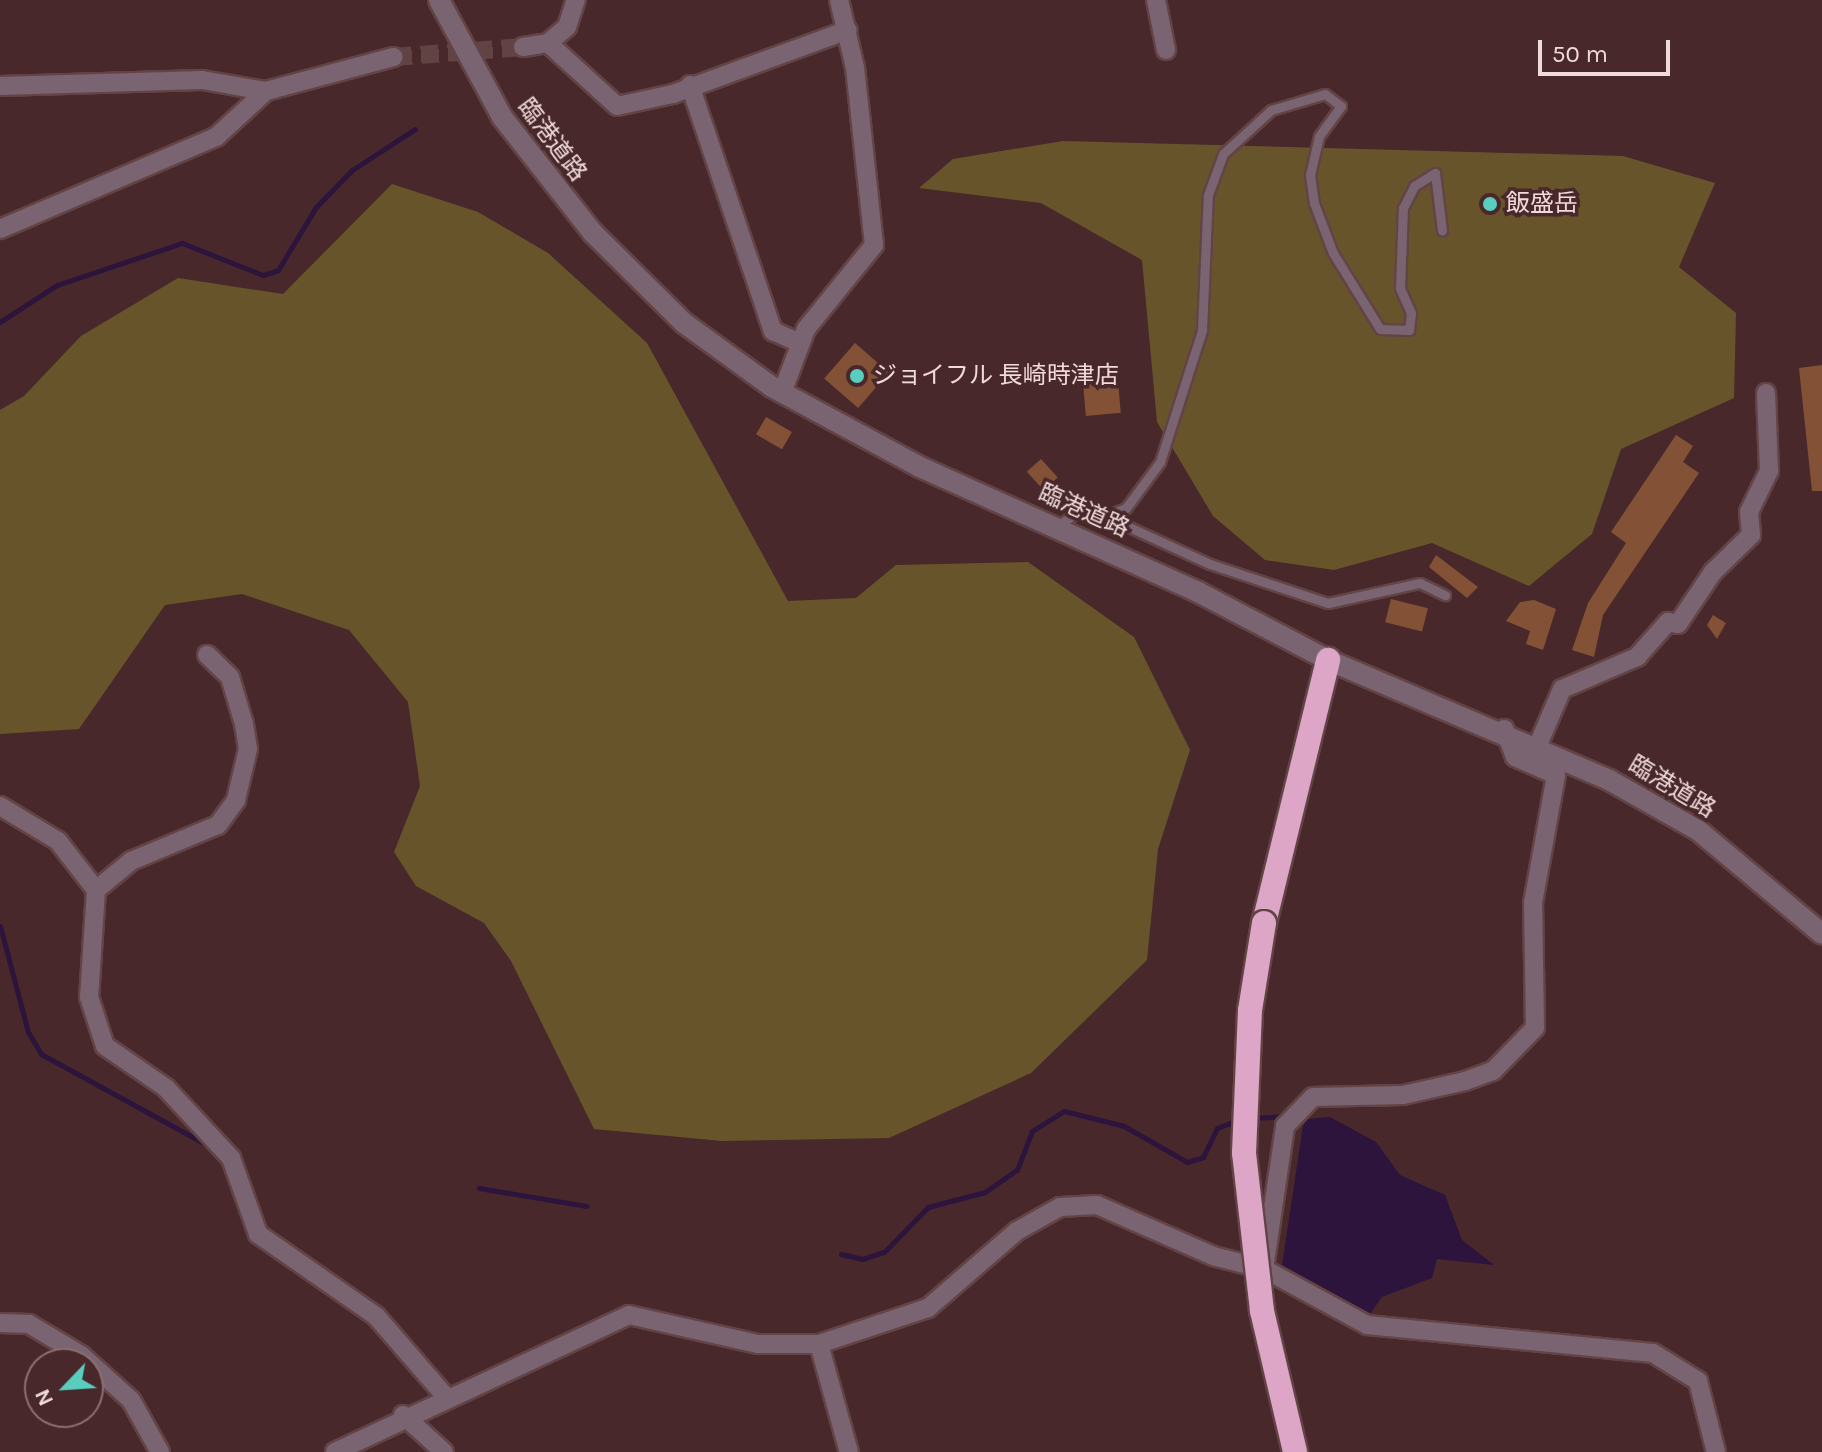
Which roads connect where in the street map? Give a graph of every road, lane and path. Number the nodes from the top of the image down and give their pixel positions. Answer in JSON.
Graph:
{"nodes":[{"id":1,"x":439,"y":0,"type":"edge"},
{"id":2,"x":576,"y":0,"type":"edge"},
{"id":3,"x":839,"y":0,"type":"edge"},
{"id":4,"x":1156,"y":0,"type":"edge"},
{"id":5,"x":848,"y":30,"type":"junction"},
{"id":6,"x":548,"y":43,"type":"junction"},
{"id":7,"x":523,"y":47,"type":"tunnel mouth"},
{"id":8,"x":1166,"y":50,"type":"dead end"},
{"id":9,"x":394,"y":57,"type":"tunnel mouth"},
{"id":10,"x":690,"y":85,"type":"junction"},
{"id":11,"x":0,"y":86,"type":"edge"},
{"id":12,"x":266,"y":91,"type":"junction"},
{"id":13,"x":0,"y":229,"type":"edge"},
{"id":14,"x":1442,"y":231,"type":"dead end"},
{"id":15,"x":800,"y":343,"type":"junction"},
{"id":16,"x":782,"y":393,"type":"junction"},
{"id":17,"x":1766,"y":393,"type":"dead end"},
{"id":18,"x":1105,"y":516,"type":"junction"},
{"id":19,"x":1057,"y":526,"type":"junction"},
{"id":20,"x":1445,"y":595,"type":"dead end"},
{"id":21,"x":207,"y":655,"type":"dead end"},
{"id":22,"x":1328,"y":660,"type":"junction"},
{"id":23,"x":1504,"y":729,"type":"junction"},
{"id":24,"x":1538,"y":745,"type":"junction"},
{"id":25,"x":0,"y":806,"type":"edge"},
{"id":26,"x":96,"y":890,"type":"junction"},
{"id":27,"x":1822,"y":934,"type":"edge"},
{"id":28,"x":1264,"y":1269,"type":"junction"},
{"id":29,"x":0,"y":1323,"type":"edge"},
{"id":30,"x":819,"y":1344,"type":"junction"},
{"id":31,"x":445,"y":1396,"type":"junction"},
{"id":32,"x":403,"y":1415,"type":"junction"},
{"id":33,"x":160,"y":1452,"type":"edge"},
{"id":34,"x":335,"y":1452,"type":"edge"},
{"id":35,"x":444,"y":1452,"type":"edge"},
{"id":36,"x":849,"y":1452,"type":"edge"},
{"id":37,"x":1295,"y":1452,"type":"edge"},
{"id":38,"x":1716,"y":1452,"type":"edge"}],
"edges":[{"from":1,"to":16,"type":"street","name":"臨港道路"},
{"from":2,"to":6,"type":"street"},
{"from":3,"to":5,"type":"street"},
{"from":4,"to":8,"type":"street"},
{"from":5,"to":10,"type":"street"},
{"from":5,"to":15,"type":"street"},
{"from":6,"to":7,"type":"street"},
{"from":6,"to":10,"type":"street"},
{"from":9,"to":12,"type":"street"},
{"from":10,"to":15,"type":"street"},
{"from":11,"to":12,"type":"street"},
{"from":12,"to":13,"type":"street"},
{"from":14,"to":18,"type":"lane"},
{"from":15,"to":16,"type":"street"},
{"from":16,"to":19,"type":"street","name":"臨港道路"},
{"from":17,"to":24,"type":"street"},
{"from":18,"to":19,"type":"lane"},
{"from":18,"to":20,"type":"lane"},
{"from":19,"to":22,"type":"street","name":"臨港道路"},
{"from":21,"to":26,"type":"street"},
{"from":22,"to":23,"type":"street","name":"臨港道路"},
{"from":22,"to":37,"type":"highway","bridge":true},
{"from":23,"to":24,"type":"street","name":"臨港道路"},
{"from":23,"to":28,"type":"street"},
{"from":24,"to":27,"type":"street","name":"臨港道路"},
{"from":25,"to":26,"type":"street"},
{"from":26,"to":31,"type":"street"},
{"from":28,"to":30,"type":"street"},
{"from":28,"to":38,"type":"street"},
{"from":29,"to":33,"type":"street"},
{"from":30,"to":31,"type":"street"},
{"from":30,"to":36,"type":"street"},
{"from":31,"to":32,"type":"street"},
{"from":32,"to":34,"type":"street"},
{"from":32,"to":35,"type":"street"}]}
